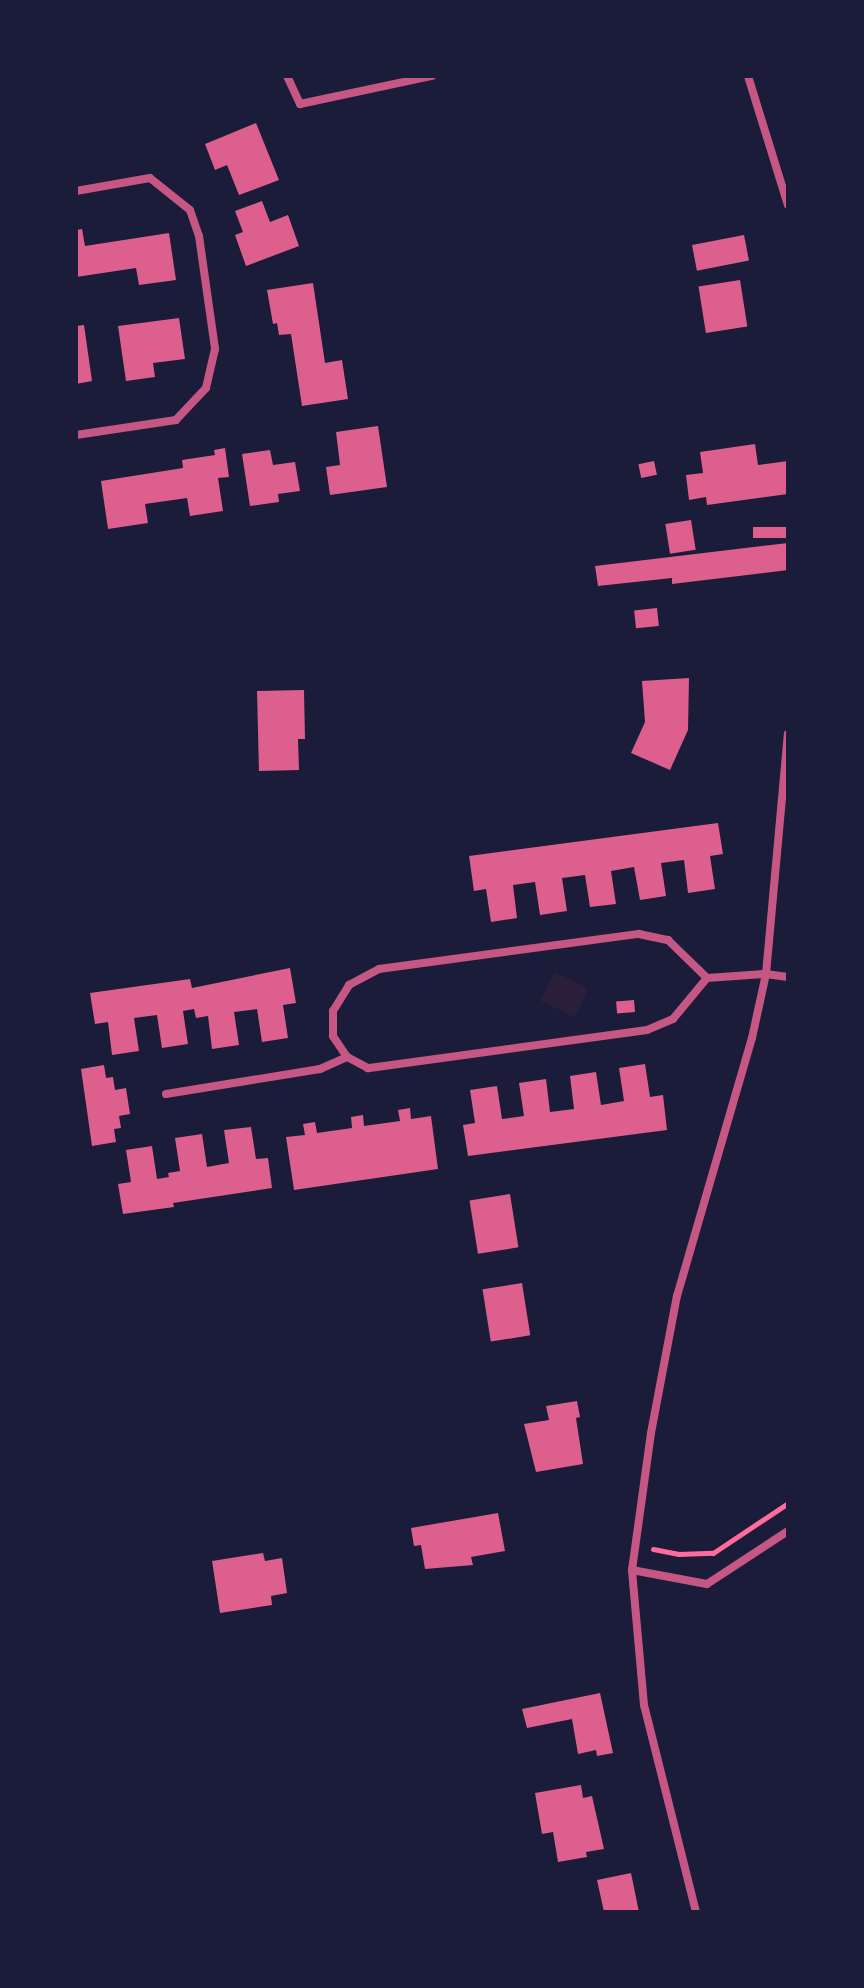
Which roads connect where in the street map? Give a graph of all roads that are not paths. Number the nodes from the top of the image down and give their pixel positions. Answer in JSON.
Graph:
{"nodes":[{"id":1,"x":287,"y":76,"type":"edge"},
{"id":2,"x":432,"y":76,"type":"edge"},
{"id":3,"x":748,"y":76,"type":"edge"},
{"id":4,"x":76,"y":191,"type":"edge"},
{"id":5,"x":788,"y":205,"type":"edge"},
{"id":6,"x":76,"y":435,"type":"edge"},
{"id":7,"x":788,"y":734,"type":"edge"},
{"id":8,"x":766,"y":974,"type":"junction"},
{"id":9,"x":788,"y":977,"type":"edge"},
{"id":10,"x":707,"y":978,"type":"junction"},
{"id":11,"x":347,"y":1057,"type":"junction"},
{"id":12,"x":166,"y":1094,"type":"dead end"},
{"id":13,"x":788,"y":1531,"type":"edge"},
{"id":14,"x":632,"y":1570,"type":"junction"},
{"id":15,"x":696,"y":1912,"type":"edge"}],
"edges":[{"from":1,"to":2,"type":"street"},
{"from":3,"to":5,"type":"street"},
{"from":4,"to":6,"type":"street"},
{"from":7,"to":8,"type":"street"},
{"from":8,"to":9,"type":"street"},
{"from":8,"to":10,"type":"street"},
{"from":8,"to":14,"type":"street"},
{"from":10,"to":11,"type":"street"},
{"from":10,"to":11,"type":"street"},
{"from":11,"to":12,"type":"street"},
{"from":13,"to":14,"type":"street"},
{"from":14,"to":15,"type":"street"}]}
